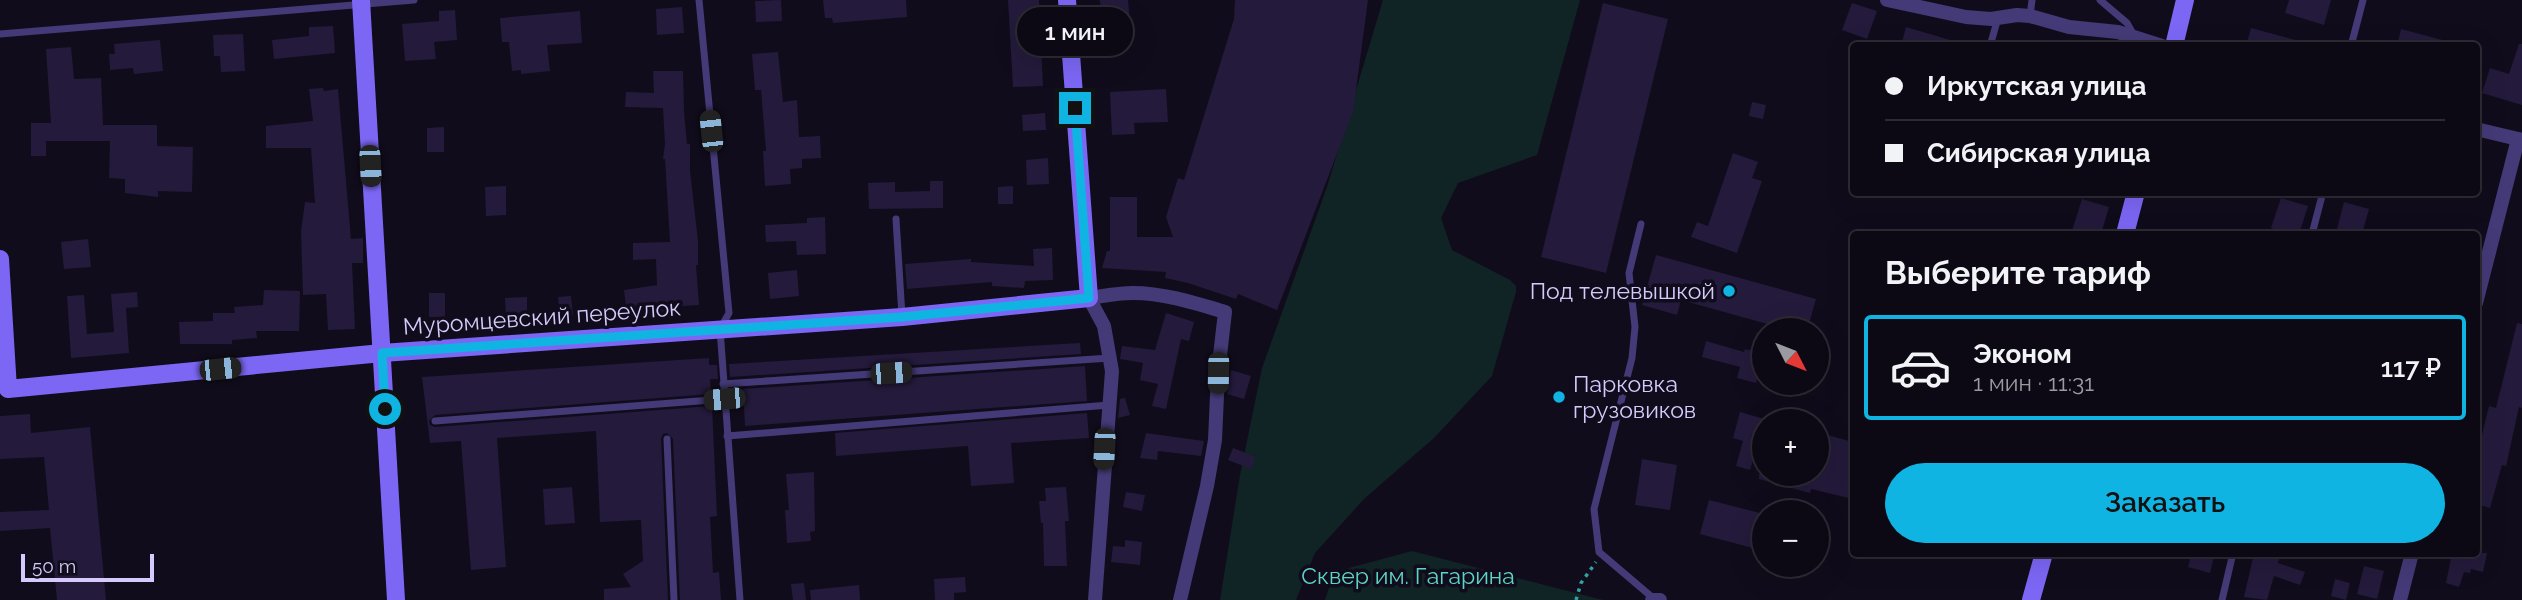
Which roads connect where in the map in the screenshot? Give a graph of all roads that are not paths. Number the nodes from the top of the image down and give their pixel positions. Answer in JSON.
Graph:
{"nodes":[{"id":1,"x":414,"y":0,"type":"edge"},
{"id":2,"x":699,"y":0,"type":"edge"},
{"id":3,"x":1067,"y":0,"type":"edge"},
{"id":4,"x":1887,"y":0,"type":"edge"},
{"id":5,"x":2032,"y":0,"type":"edge"},
{"id":6,"x":2100,"y":0,"type":"edge"},
{"id":7,"x":2185,"y":0,"type":"edge"},
{"id":8,"x":2362,"y":0,"type":"edge"},
{"id":9,"x":361,"y":3,"type":"edge"},
{"id":10,"x":2030,"y":16,"type":"junction"},
{"id":11,"x":1998,"y":18,"type":"junction"},
{"id":12,"x":0,"y":34,"type":"edge"},
{"id":13,"x":2135,"y":37,"type":"junction"},
{"id":14,"x":1991,"y":42,"type":"edge"},
{"id":15,"x":2150,"y":42,"type":"edge"},
{"id":16,"x":2175,"y":42,"type":"edge"},
{"id":17,"x":2352,"y":42,"type":"edge"},
{"id":18,"x":2480,"y":130,"type":"edge"},
{"id":19,"x":2520,"y":140,"type":"edge"},
{"id":20,"x":2135,"y":196,"type":"edge"},
{"id":21,"x":2322,"y":196,"type":"edge"},
{"id":22,"x":896,"y":219,"type":"dead end"},
{"id":23,"x":1641,"y":224,"type":"dead end"},
{"id":24,"x":2126,"y":231,"type":"edge"},
{"id":25,"x":2313,"y":231,"type":"edge"},
{"id":26,"x":0,"y":259,"type":"edge"},
{"id":27,"x":2480,"y":288,"type":"edge"},
{"id":28,"x":1,"y":295,"type":"edge"},
{"id":29,"x":1089,"y":298,"type":"junction"},
{"id":30,"x":902,"y":317,"type":"junction"},
{"id":31,"x":720,"y":329,"type":"junction"},
{"id":32,"x":382,"y":353,"type":"junction"},
{"id":33,"x":1111,"y":358,"type":"junction"},
{"id":34,"x":723,"y":384,"type":"junction"},
{"id":35,"x":4,"y":387,"type":"edge"},
{"id":36,"x":724,"y":399,"type":"junction"},
{"id":37,"x":1108,"y":405,"type":"junction"},
{"id":38,"x":435,"y":421,"type":"dead end"},
{"id":39,"x":727,"y":436,"type":"junction"},
{"id":40,"x":667,"y":439,"type":"dead end"},
{"id":41,"x":2042,"y":557,"type":"edge"},
{"id":42,"x":2233,"y":557,"type":"edge"},
{"id":43,"x":2411,"y":557,"type":"edge"},
{"id":44,"x":1655,"y":599,"type":"edge"},
{"id":45,"x":396,"y":600,"type":"edge"},
{"id":46,"x":674,"y":600,"type":"edge"},
{"id":47,"x":740,"y":600,"type":"edge"},
{"id":48,"x":1095,"y":600,"type":"edge"},
{"id":49,"x":1180,"y":600,"type":"edge"},
{"id":50,"x":2032,"y":600,"type":"edge"},
{"id":51,"x":2222,"y":600,"type":"edge"},
{"id":52,"x":2400,"y":600,"type":"edge"}],
"edges":[{"from":1,"to":9,"type":"lane"},
{"from":2,"to":31,"type":"lane"},
{"from":3,"to":29,"type":"street"},
{"from":4,"to":11,"type":"street"},
{"from":5,"to":10,"type":"lane"},
{"from":6,"to":13,"type":"lane"},
{"from":7,"to":16,"type":"street"},
{"from":8,"to":17,"type":"lane"},
{"from":9,"to":12,"type":"lane"},
{"from":9,"to":32,"type":"street"},
{"from":10,"to":11,"type":"street"},
{"from":10,"to":13,"type":"street"},
{"from":11,"to":14,"type":"lane"},
{"from":13,"to":15,"type":"street"},
{"from":18,"to":19,"type":"street"},
{"from":19,"to":27,"type":"street"},
{"from":20,"to":24,"type":"street"},
{"from":21,"to":25,"type":"lane"},
{"from":22,"to":30,"type":"lane"},
{"from":23,"to":44,"type":"lane"},
{"from":26,"to":28,"type":"street"},
{"from":28,"to":35,"type":"street"},
{"from":29,"to":30,"type":"street","name":"Муромцевский переулок"},
{"from":29,"to":33,"type":"street"},
{"from":29,"to":49,"type":"street"},
{"from":30,"to":31,"type":"street","name":"Муромцевский переулок"},
{"from":31,"to":32,"type":"street","name":"Муромцевский переулок"},
{"from":31,"to":34,"type":"lane"},
{"from":32,"to":35,"type":"street","name":"Муромцевский переулок"},
{"from":32,"to":45,"type":"street"},
{"from":33,"to":34,"type":"lane"},
{"from":33,"to":37,"type":"street"},
{"from":34,"to":36,"type":"lane"},
{"from":36,"to":38,"type":"lane"},
{"from":36,"to":39,"type":"lane"},
{"from":37,"to":39,"type":"lane"},
{"from":37,"to":48,"type":"street"},
{"from":39,"to":47,"type":"lane"},
{"from":40,"to":46,"type":"lane"},
{"from":41,"to":50,"type":"street"},
{"from":42,"to":51,"type":"lane"},
{"from":43,"to":52,"type":"street"}]}
